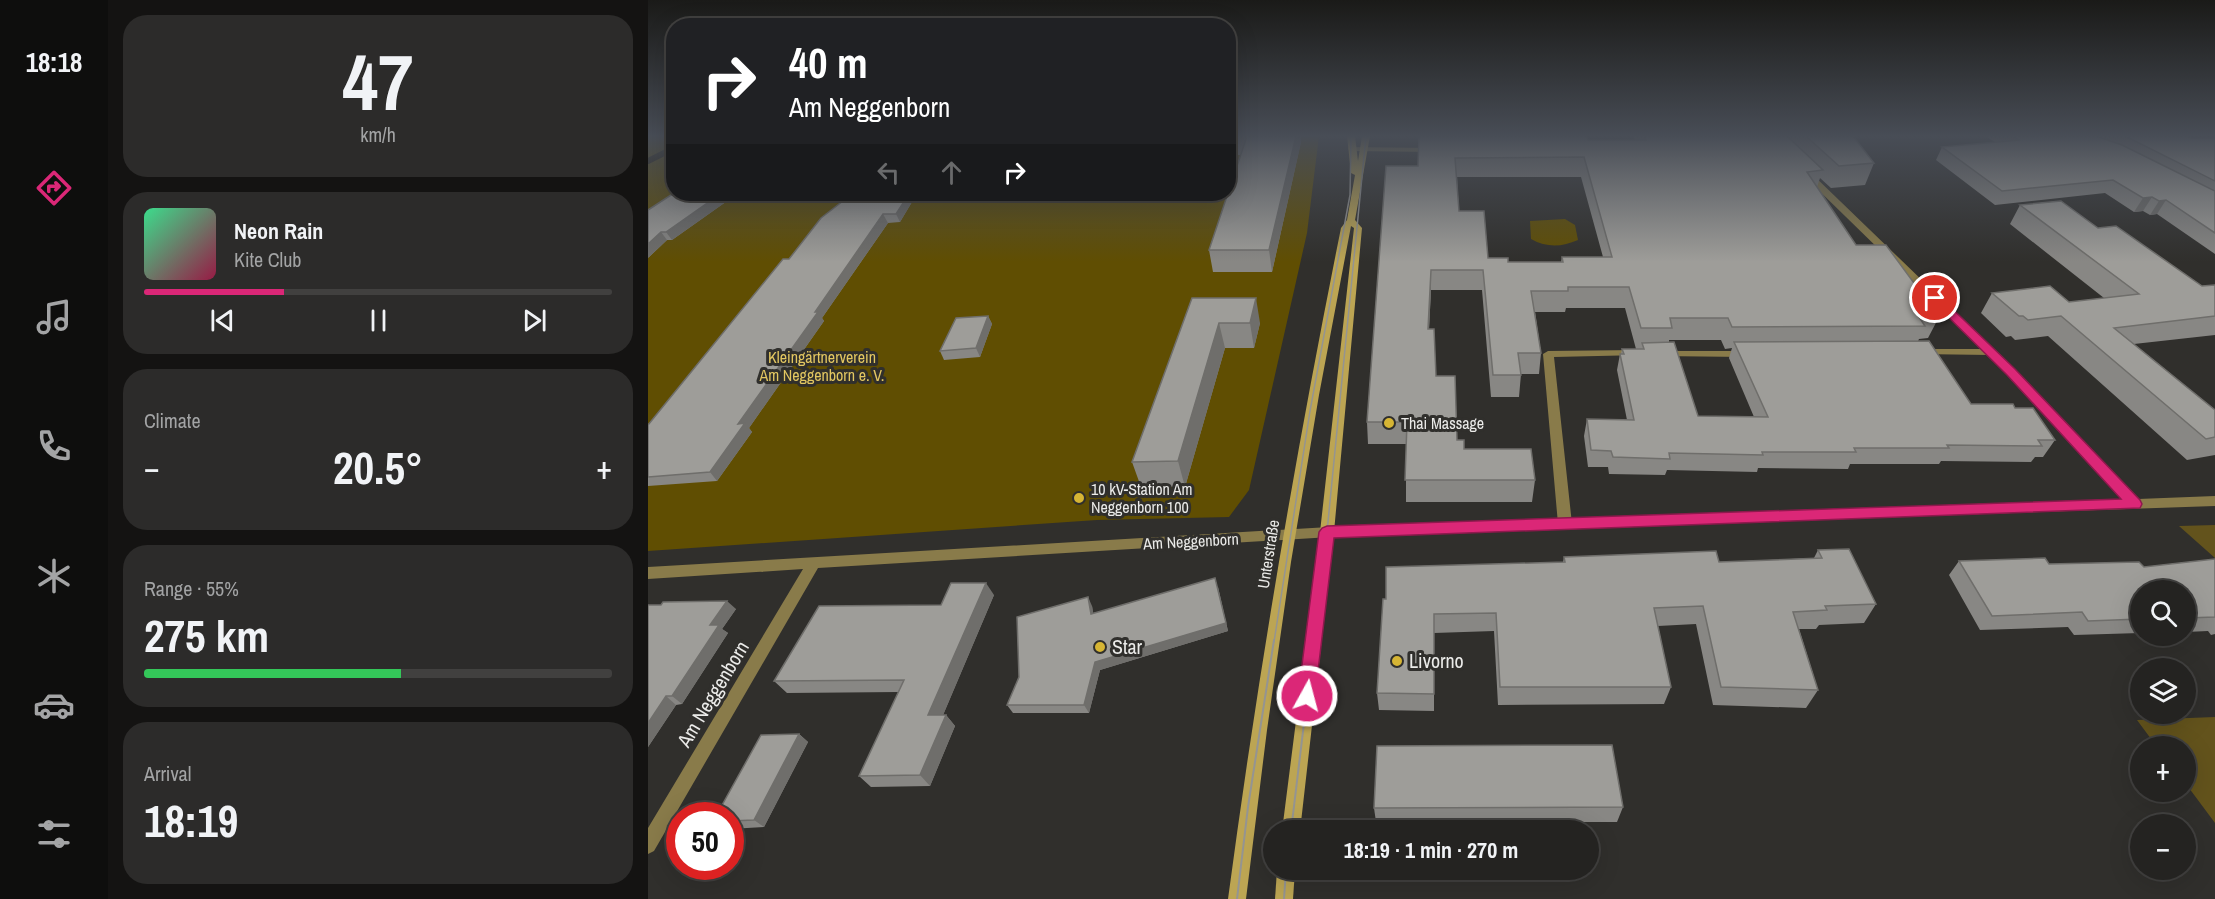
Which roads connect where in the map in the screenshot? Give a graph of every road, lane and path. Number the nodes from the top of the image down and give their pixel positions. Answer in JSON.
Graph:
{"nodes":[{"id":1,"x":1355,"y":178,"type":"edge"},
{"id":2,"x":1359,"y":178,"type":"edge"},
{"id":3,"x":1811,"y":178,"type":"edge"},
{"id":4,"x":1357,"y":193,"type":"junction"},
{"id":5,"x":1352,"y":220,"type":"junction"},
{"id":6,"x":1911,"y":352,"type":"edge"},
{"id":7,"x":1990,"y":352,"type":"junction"},
{"id":8,"x":1758,"y":354,"type":"edge"},
{"id":9,"x":2215,"y":501,"type":"edge"},
{"id":10,"x":2134,"y":504,"type":"junction"},
{"id":11,"x":1565,"y":524,"type":"junction"},
{"id":12,"x":1327,"y":532,"type":"junction"},
{"id":13,"x":1290,"y":535,"type":"junction"},
{"id":14,"x":814,"y":563,"type":"junction"},
{"id":15,"x":648,"y":573,"type":"edge"},
{"id":16,"x":1292,"y":820,"type":"edge"},
{"id":17,"x":648,"y":845,"type":"edge"},
{"id":18,"x":1285,"y":880,"type":"edge"},
{"id":19,"x":1237,"y":899,"type":"edge"},
{"id":20,"x":1284,"y":899,"type":"edge"}],
"edges":[{"from":1,"to":4,"type":"main road","name":"Unterstraße"},
{"from":2,"to":4,"type":"main road","name":"Unterstraße"},
{"from":3,"to":7,"type":"street"},
{"from":4,"to":5,"type":"main road","name":"Unterstraße"},
{"from":5,"to":12,"type":"main road","name":"Unterstraße"},
{"from":5,"to":13,"type":"main road","name":"Unterstraße"},
{"from":6,"to":7,"type":"street"},
{"from":7,"to":10,"type":"street"},
{"from":8,"to":11,"type":"street"},
{"from":9,"to":10,"type":"street","name":"Am Neggenborn"},
{"from":10,"to":11,"type":"street","name":"Am Neggenborn"},
{"from":11,"to":12,"type":"street","name":"Am Neggenborn"},
{"from":12,"to":13,"type":"street","name":"Am Neggenborn"},
{"from":12,"to":16,"type":"main road","name":"Unterstraße"},
{"from":13,"to":14,"type":"street","name":"Am Neggenborn"},
{"from":13,"to":19,"type":"main road","name":"Unterstraße"},
{"from":14,"to":15,"type":"street","name":"Am Neggenborn"},
{"from":14,"to":17,"type":"street","name":"Am Neggenborn"},
{"from":18,"to":20,"type":"main road"}]}
